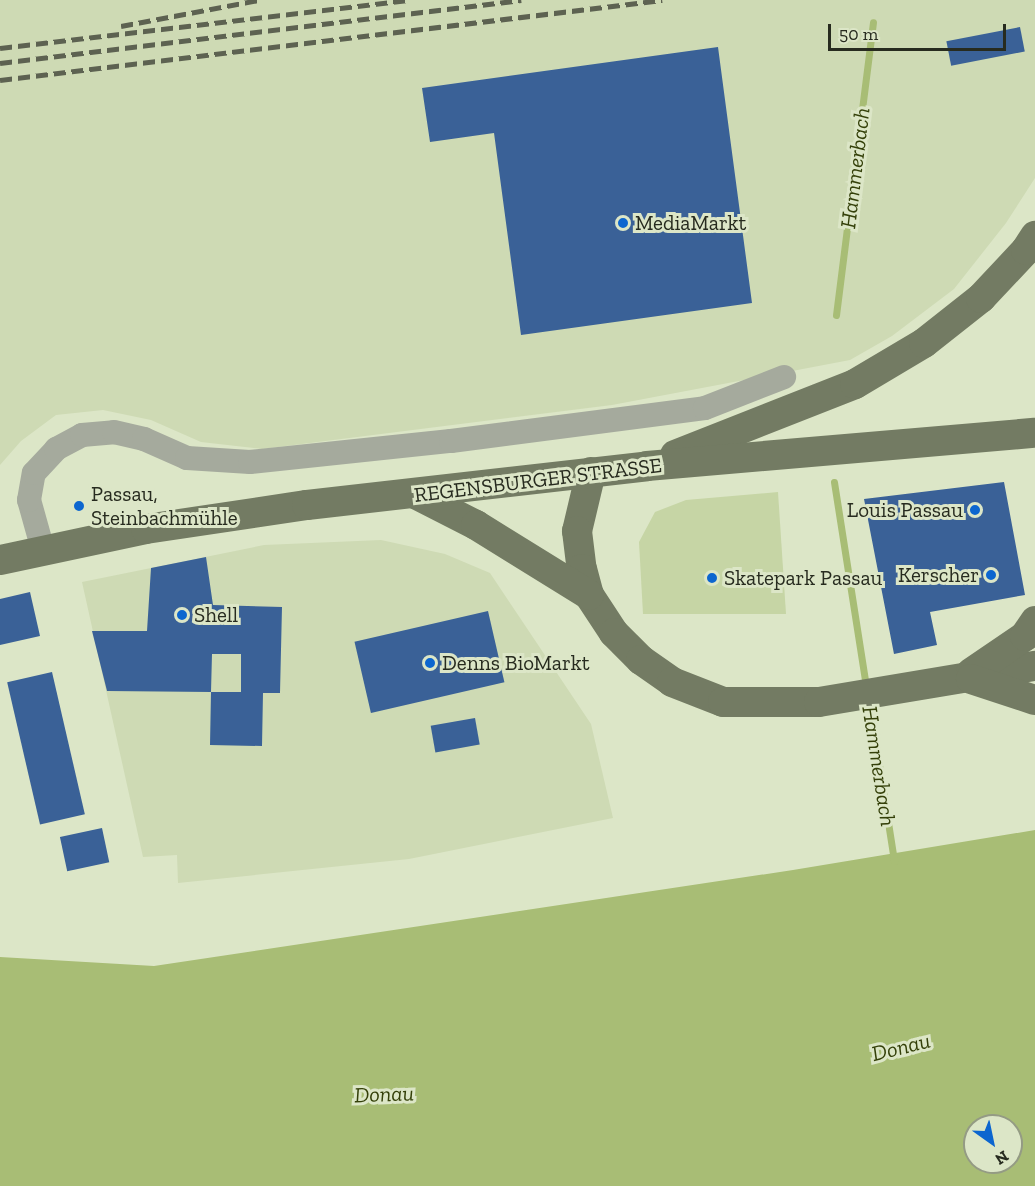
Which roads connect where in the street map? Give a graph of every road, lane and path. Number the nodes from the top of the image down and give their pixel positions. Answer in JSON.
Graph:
{"nodes":[{"id":1,"x":1035,"y":236,"type":"edge"},
{"id":2,"x":784,"y":377,"type":"dead end"},
{"id":3,"x":1035,"y":433,"type":"edge"},
{"id":4,"x":647,"y":466,"type":"junction"},
{"id":5,"x":591,"y":472,"type":"junction"},
{"id":6,"x":417,"y":495,"type":"junction"},
{"id":7,"x":43,"y":550,"type":"junction"},
{"id":8,"x":0,"y":560,"type":"edge"},
{"id":9,"x":589,"y":595,"type":"junction"},
{"id":10,"x":1035,"y":621,"type":"edge"},
{"id":11,"x":1035,"y":666,"type":"edge"},
{"id":12,"x":965,"y":678,"type":"junction"},
{"id":13,"x":1035,"y":700,"type":"edge"}],
"edges":[{"from":1,"to":4,"type":"main road"},
{"from":2,"to":7,"type":"street"},
{"from":3,"to":4,"type":"main road","name":"REGENSBURGER STRASSE"},
{"from":4,"to":5,"type":"main road","name":"REGENSBURGER STRASSE"},
{"from":5,"to":6,"type":"main road","name":"REGENSBURGER STRASSE"},
{"from":5,"to":9,"type":"main road"},
{"from":6,"to":7,"type":"main road","name":"REGENSBURGER STRASSE"},
{"from":6,"to":9,"type":"main road"},
{"from":7,"to":8,"type":"main road","name":"REGENSBURGER STRASSE"},
{"from":9,"to":12,"type":"main road"},
{"from":10,"to":12,"type":"main road"},
{"from":11,"to":12,"type":"main road"},
{"from":12,"to":13,"type":"main road"}]}
